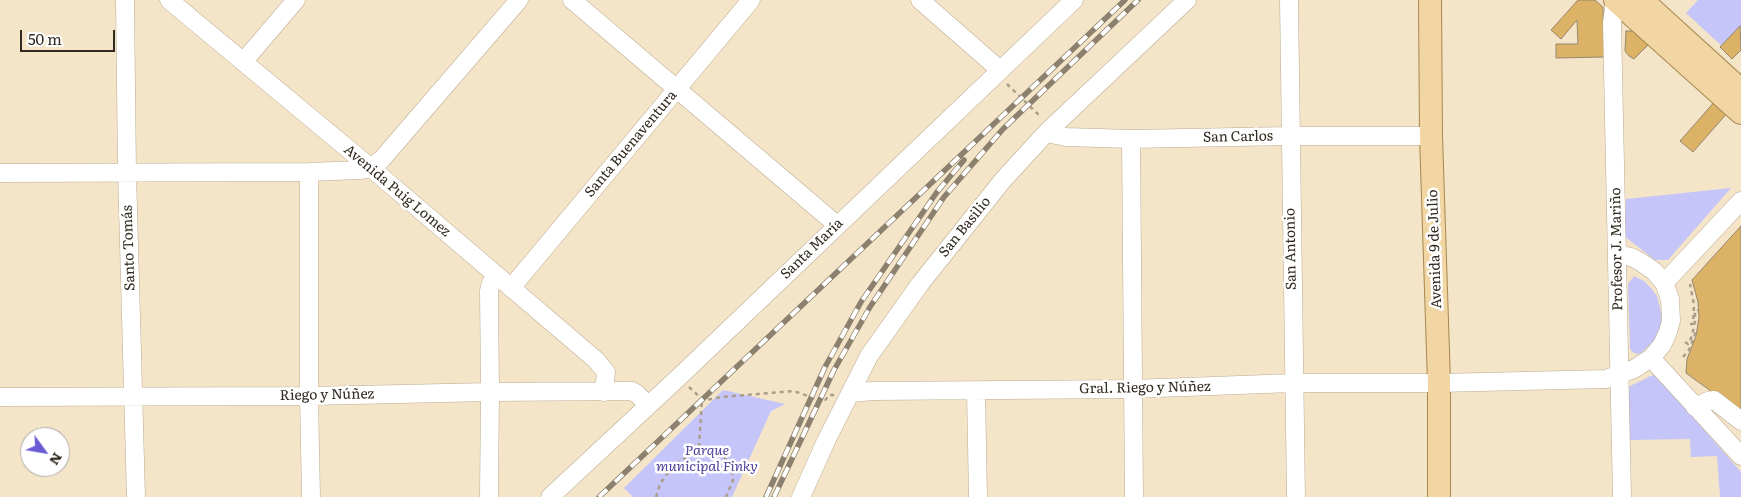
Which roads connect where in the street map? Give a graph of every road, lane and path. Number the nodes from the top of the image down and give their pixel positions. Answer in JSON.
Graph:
{"nodes":[{"id":1,"x":125,"y":0,"type":"edge"},
{"id":2,"x":170,"y":0,"type":"edge"},
{"id":3,"x":296,"y":0,"type":"edge"},
{"id":4,"x":518,"y":0,"type":"edge"},
{"id":5,"x":572,"y":0,"type":"edge"},
{"id":6,"x":751,"y":0,"type":"edge"},
{"id":7,"x":920,"y":0,"type":"edge"},
{"id":8,"x":1074,"y":0,"type":"edge"},
{"id":9,"x":1187,"y":0,"type":"edge"},
{"id":10,"x":1289,"y":0,"type":"edge"},
{"id":11,"x":1430,"y":0,"type":"edge"},
{"id":12,"x":1615,"y":0,"type":"edge"},
{"id":13,"x":1642,"y":0,"type":"edge"},
{"id":14,"x":243,"y":62,"type":"junction"},
{"id":15,"x":1000,"y":70,"type":"junction"},
{"id":16,"x":676,"y":89,"type":"junction"},
{"id":17,"x":1741,"y":90,"type":"edge"},
{"id":18,"x":1741,"y":113,"type":"edge"},
{"id":19,"x":1048,"y":130,"type":"junction"},
{"id":20,"x":1290,"y":136,"type":"junction"},
{"id":21,"x":1431,"y":136,"type":"junction"},
{"id":22,"x":1131,"y":139,"type":"junction"},
{"id":23,"x":371,"y":168,"type":"junction"},
{"id":24,"x":127,"y":172,"type":"junction"},
{"id":25,"x":309,"y":172,"type":"junction"},
{"id":26,"x":0,"y":173,"type":"edge"},
{"id":27,"x":1741,"y":201,"type":"edge"},
{"id":28,"x":837,"y":225,"type":"junction"},
{"id":29,"x":1617,"y":254,"type":"junction"},
{"id":30,"x":496,"y":275,"type":"junction"},
{"id":31,"x":1664,"y":283,"type":"junction"},
{"id":32,"x":1690,"y":284,"type":"dead end"},
{"id":33,"x":511,"y":288,"type":"junction"},
{"id":34,"x":1698,"y":310,"type":"dead end"},
{"id":35,"x":1690,"y":324,"type":"dead end"},
{"id":36,"x":1697,"y":329,"type":"dead end"},
{"id":37,"x":1685,"y":342,"type":"dead end"},
{"id":38,"x":1683,"y":356,"type":"dead end"},
{"id":39,"x":1651,"y":358,"type":"junction"},
{"id":40,"x":1619,"y":375,"type":"junction"},
{"id":41,"x":679,"y":377,"type":"junction"},
{"id":42,"x":1439,"y":383,"type":"junction"},
{"id":43,"x":1293,"y":384,"type":"junction"},
{"id":44,"x":1132,"y":389,"type":"junction"},
{"id":45,"x":976,"y":391,"type":"junction"},
{"id":46,"x":490,"y":392,"type":"junction"},
{"id":47,"x":604,"y":392,"type":"junction"},
{"id":48,"x":851,"y":393,"type":"junction"},
{"id":49,"x":134,"y":396,"type":"junction"},
{"id":50,"x":309,"y":396,"type":"junction"},
{"id":51,"x":0,"y":397,"type":"edge"},
{"id":52,"x":702,"y":399,"type":"junction"},
{"id":53,"x":648,"y":405,"type":"junction"},
{"id":54,"x":1696,"y":406,"type":"junction"},
{"id":55,"x":1741,"y":421,"type":"edge"},
{"id":56,"x":699,"y":448,"type":"junction"},
{"id":57,"x":1741,"y":456,"type":"edge"},
{"id":58,"x":136,"y":497,"type":"edge"},
{"id":59,"x":311,"y":497,"type":"edge"},
{"id":60,"x":489,"y":497,"type":"edge"},
{"id":61,"x":550,"y":497,"type":"edge"},
{"id":62,"x":656,"y":497,"type":"edge"},
{"id":63,"x":726,"y":497,"type":"edge"},
{"id":64,"x":801,"y":497,"type":"edge"},
{"id":65,"x":978,"y":497,"type":"edge"},
{"id":66,"x":1134,"y":497,"type":"edge"},
{"id":67,"x":1296,"y":497,"type":"edge"},
{"id":68,"x":1440,"y":497,"type":"edge"},
{"id":69,"x":1622,"y":497,"type":"edge"}],
"edges":[{"from":1,"to":24,"type":"street","name":"Santo Tomás"},
{"from":2,"to":14,"type":"street","name":"Avenida Puig Lomez"},
{"from":3,"to":14,"type":"street"},
{"from":4,"to":23,"type":"street"},
{"from":5,"to":16,"type":"street"},
{"from":6,"to":16,"type":"street","name":"Santa Buenaventura"},
{"from":7,"to":15,"type":"street"},
{"from":8,"to":15,"type":"street","name":"Santa María"},
{"from":9,"to":19,"type":"street","name":"San Basilio"},
{"from":10,"to":20,"type":"street","name":"San Antonio"},
{"from":11,"to":21,"type":"main road","name":"Avenida 9 de Julio"},
{"from":12,"to":18,"type":"main road"},
{"from":12,"to":29,"type":"street","name":"Profesor J. Mariño"},
{"from":13,"to":17,"type":"main road"},
{"from":14,"to":23,"type":"street","name":"Avenida Puig Lomez"},
{"from":15,"to":19,"type":"path"},
{"from":15,"to":28,"type":"street","name":"Santa María"},
{"from":16,"to":28,"type":"street"},
{"from":16,"to":33,"type":"street","name":"Santa Buenaventura"},
{"from":19,"to":22,"type":"street","name":"San Carlos"},
{"from":19,"to":48,"type":"street","name":"San Basilio"},
{"from":20,"to":21,"type":"street","name":"San Carlos"},
{"from":20,"to":22,"type":"street","name":"San Carlos"},
{"from":20,"to":43,"type":"street","name":"San Antonio"},
{"from":21,"to":42,"type":"main road","name":"Avenida 9 de Julio"},
{"from":22,"to":44,"type":"street"},
{"from":23,"to":25,"type":"street"},
{"from":23,"to":30,"type":"street","name":"Avenida Puig Lomez"},
{"from":24,"to":25,"type":"street"},
{"from":24,"to":26,"type":"street"},
{"from":24,"to":49,"type":"street","name":"Santo Tomás"},
{"from":25,"to":50,"type":"street"},
{"from":27,"to":31,"type":"street"},
{"from":28,"to":41,"type":"street","name":"Santa María"},
{"from":29,"to":31,"type":"street"},
{"from":29,"to":40,"type":"street","name":"Profesor J. Mariño"},
{"from":30,"to":33,"type":"street","name":"Avenida Puig Lomez"},
{"from":30,"to":46,"type":"street"},
{"from":31,"to":39,"type":"street"},
{"from":32,"to":35,"type":"path"},
{"from":33,"to":47,"type":"street","name":"Avenida Puig Lomez"},
{"from":34,"to":37,"type":"path"},
{"from":36,"to":38,"type":"path"},
{"from":39,"to":40,"type":"street","name":"Gral. Riego y Núñez"},
{"from":39,"to":54,"type":"street"},
{"from":40,"to":42,"type":"street","name":"Gral. Riego y Núñez"},
{"from":40,"to":69,"type":"street","name":"Profesor J. Mariño"},
{"from":41,"to":52,"type":"path"},
{"from":41,"to":53,"type":"street","name":"Santa María"},
{"from":42,"to":43,"type":"street","name":"Gral. Riego y Núñez"},
{"from":42,"to":68,"type":"main road","name":"Avenida 9 de Julio"},
{"from":43,"to":44,"type":"street","name":"Gral. Riego y Núñez"},
{"from":43,"to":67,"type":"street","name":"San Antonio"},
{"from":44,"to":45,"type":"street","name":"Gral. Riego y Núñez"},
{"from":44,"to":66,"type":"street"},
{"from":45,"to":48,"type":"street","name":"Gral. Riego y Núñez"},
{"from":45,"to":65,"type":"street"},
{"from":46,"to":47,"type":"street","name":"Riego y Núñez"},
{"from":46,"to":50,"type":"street","name":"Riego y Núñez"},
{"from":46,"to":60,"type":"street"},
{"from":47,"to":53,"type":"street","name":"Riego y Núñez"},
{"from":48,"to":52,"type":"path"},
{"from":48,"to":64,"type":"street","name":"San Basilio"},
{"from":49,"to":50,"type":"street","name":"Riego y Núñez"},
{"from":49,"to":51,"type":"street","name":"Riego y Núñez"},
{"from":49,"to":58,"type":"street","name":"Santo Tomás"},
{"from":50,"to":59,"type":"street"},
{"from":52,"to":56,"type":"path"},
{"from":53,"to":61,"type":"street","name":"Santa María"},
{"from":54,"to":55,"type":"street"},
{"from":54,"to":57,"type":"street"},
{"from":56,"to":62,"type":"path"},
{"from":56,"to":63,"type":"path"}]}
